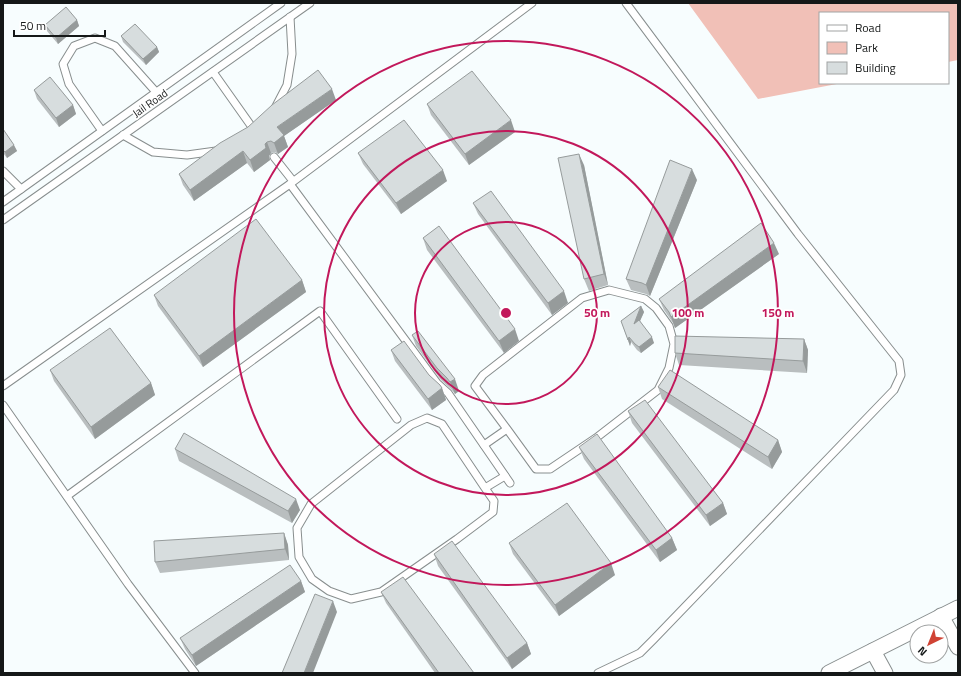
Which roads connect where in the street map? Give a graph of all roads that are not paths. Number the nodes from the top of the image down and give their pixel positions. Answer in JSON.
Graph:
{"nodes":[{"id":1,"x":280,"y":3,"type":"edge"},
{"id":2,"x":310,"y":3,"type":"edge"},
{"id":3,"x":532,"y":3,"type":"edge"},
{"id":4,"x":626,"y":3,"type":"edge"},
{"id":5,"x":290,"y":17,"type":"junction"},
{"id":6,"x":213,"y":72,"type":"junction"},
{"id":7,"x":156,"y":92,"type":"junction"},
{"id":8,"x":272,"y":113,"type":"edge"},
{"id":9,"x":255,"y":130,"type":"edge"},
{"id":10,"x":102,"y":131,"type":"junction"},
{"id":11,"x":123,"y":135,"type":"junction"},
{"id":12,"x":222,"y":150,"type":"edge"},
{"id":13,"x":274,"y":158,"type":"dead end"},
{"id":14,"x":3,"y":171,"type":"edge"},
{"id":15,"x":292,"y":183,"type":"junction"},
{"id":16,"x":21,"y":189,"type":"junction"},
{"id":17,"x":3,"y":202,"type":"edge"},
{"id":18,"x":3,"y":220,"type":"edge"},
{"id":19,"x":3,"y":386,"type":"edge"},
{"id":20,"x":3,"y":405,"type":"edge"},
{"id":21,"x":397,"y":419,"type":"dead end"},
{"id":22,"x":507,"y":429,"type":"junction"},
{"id":23,"x":484,"y":445,"type":"junction"},
{"id":24,"x":505,"y":476,"type":"junction"},
{"id":25,"x":510,"y":483,"type":"dead end"},
{"id":26,"x":485,"y":488,"type":"junction"},
{"id":27,"x":67,"y":496,"type":"junction"},
{"id":28,"x":958,"y":608,"type":"edge"},
{"id":29,"x":941,"y":616,"type":"junction"},
{"id":30,"x":958,"y":647,"type":"edge"},
{"id":31,"x":873,"y":651,"type":"junction"},
{"id":32,"x":195,"y":673,"type":"edge"},
{"id":33,"x":598,"y":673,"type":"edge"},
{"id":34,"x":829,"y":673,"type":"edge"},
{"id":35,"x":885,"y":673,"type":"edge"}],
"edges":[{"from":1,"to":7,"type":"lane"},
{"from":2,"to":5,"type":"lane","name":"Jail Road"},
{"from":3,"to":15,"type":"lane"},
{"from":4,"to":33,"type":"lane"},
{"from":5,"to":6,"type":"lane","name":"Jail Road"},
{"from":5,"to":8,"type":"lane"},
{"from":6,"to":9,"type":"lane"},
{"from":6,"to":11,"type":"lane","name":"Jail Road"},
{"from":7,"to":10,"type":"lane"},
{"from":7,"to":10,"type":"lane"},
{"from":10,"to":16,"type":"lane"},
{"from":11,"to":12,"type":"lane"},
{"from":11,"to":18,"type":"lane","name":"Jail Road"},
{"from":13,"to":15,"type":"lane"},
{"from":14,"to":16,"type":"lane"},
{"from":15,"to":19,"type":"lane"},
{"from":15,"to":23,"type":"lane"},
{"from":16,"to":17,"type":"lane"},
{"from":20,"to":27,"type":"lane"},
{"from":21,"to":27,"type":"lane"},
{"from":22,"to":22,"type":"lane"},
{"from":22,"to":23,"type":"lane"},
{"from":23,"to":24,"type":"lane"},
{"from":24,"to":25,"type":"lane"},
{"from":24,"to":26,"type":"lane"},
{"from":26,"to":26,"type":"lane"},
{"from":27,"to":32,"type":"lane"},
{"from":28,"to":29,"type":"street"},
{"from":29,"to":30,"type":"street"},
{"from":29,"to":31,"type":"street"},
{"from":31,"to":34,"type":"street"},
{"from":31,"to":35,"type":"street"}]}
